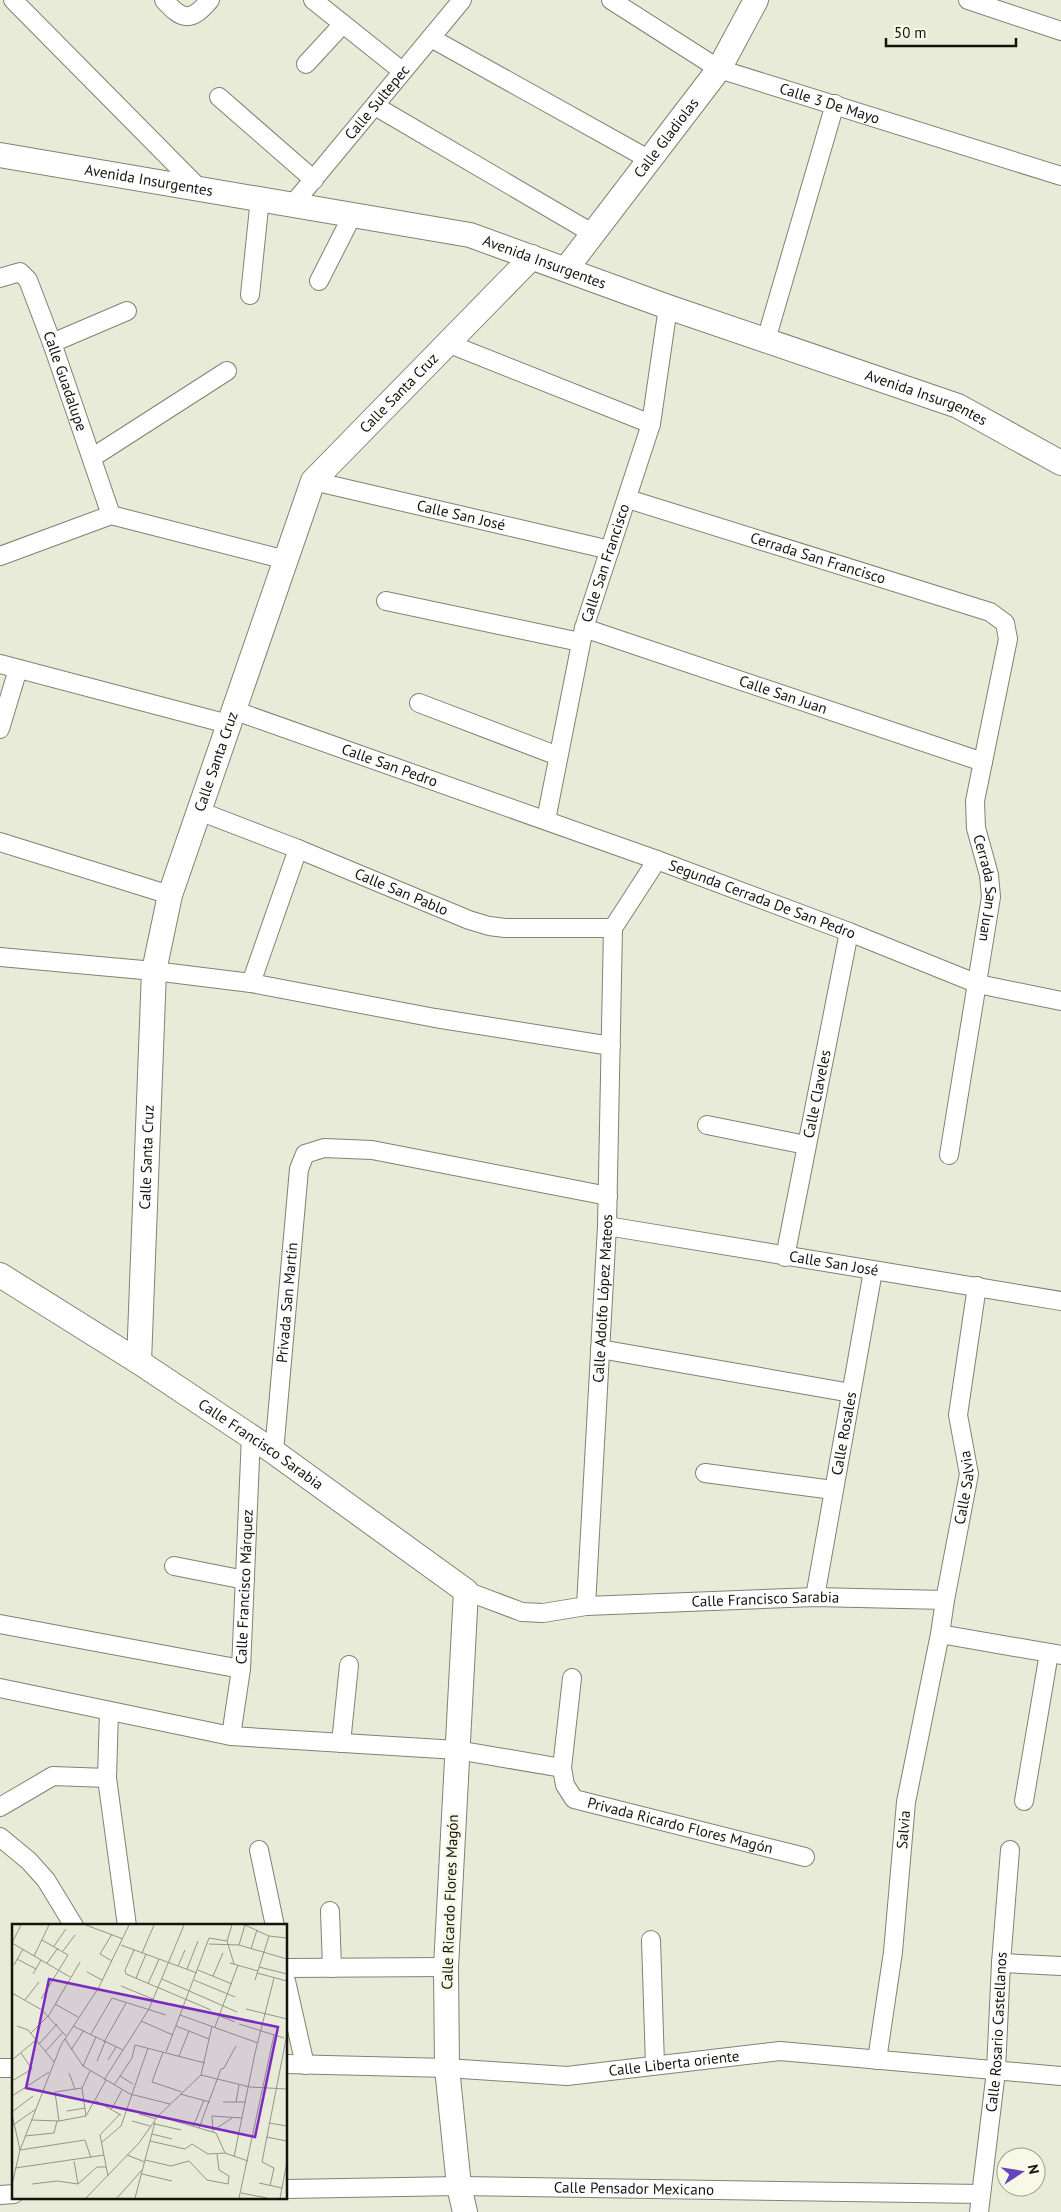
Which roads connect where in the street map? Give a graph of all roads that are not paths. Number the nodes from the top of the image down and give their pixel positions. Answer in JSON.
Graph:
{"nodes":[{"id":1,"x":13,"y":0,"type":"edge"},
{"id":2,"x":164,"y":0,"type":"edge"},
{"id":3,"x":210,"y":0,"type":"edge"},
{"id":4,"x":313,"y":0,"type":"edge"},
{"id":5,"x":462,"y":0,"type":"edge"},
{"id":6,"x":611,"y":0,"type":"edge"},
{"id":7,"x":756,"y":0,"type":"edge"},
{"id":8,"x":968,"y":0,"type":"edge"},
{"id":9,"x":342,"y":25,"type":"junction"},
{"id":10,"x":1061,"y":31,"type":"edge"},
{"id":11,"x":431,"y":38,"type":"junction"},
{"id":12,"x":306,"y":64,"type":"dead end"},
{"id":13,"x":719,"y":69,"type":"junction"},
{"id":14,"x":402,"y":72,"type":"junction"},
{"id":15,"x":219,"y":97,"type":"dead end"},
{"id":16,"x":835,"y":104,"type":"junction"},
{"id":17,"x":374,"y":106,"type":"junction"},
{"id":18,"x":0,"y":155,"type":"edge"},
{"id":19,"x":650,"y":160,"type":"junction"},
{"id":20,"x":1061,"y":176,"type":"edge"},
{"id":21,"x":314,"y":180,"type":"junction"},
{"id":22,"x":199,"y":188,"type":"junction"},
{"id":23,"x":260,"y":198,"type":"junction"},
{"id":24,"x":294,"y":204,"type":"junction"},
{"id":25,"x":353,"y":214,"type":"junction"},
{"id":26,"x":592,"y":233,"type":"junction"},
{"id":27,"x":532,"y":257,"type":"junction"},
{"id":28,"x":566,"y":269,"type":"junction"},
{"id":29,"x":0,"y":278,"type":"edge"},
{"id":30,"x":319,"y":281,"type":"dead end"},
{"id":31,"x":250,"y":295,"type":"dead end"},
{"id":32,"x":668,"y":307,"type":"junction"},
{"id":33,"x":127,"y":311,"type":"dead end"},
{"id":34,"x":766,"y":340,"type":"junction"},
{"id":35,"x":52,"y":343,"type":"junction"},
{"id":36,"x":447,"y":343,"type":"junction"},
{"id":37,"x":228,"y":371,"type":"dead end"},
{"id":38,"x":651,"y":424,"type":"junction"},
{"id":39,"x":93,"y":457,"type":"junction"},
{"id":40,"x":1061,"y":463,"type":"edge"},
{"id":41,"x":313,"y":481,"type":"junction"},
{"id":42,"x":628,"y":499,"type":"junction"},
{"id":43,"x":111,"y":515,"type":"junction"},
{"id":44,"x":610,"y":550,"type":"junction"},
{"id":45,"x":0,"y":556,"type":"edge"},
{"id":46,"x":286,"y":560,"type":"junction"},
{"id":47,"x":386,"y":601,"type":"dead end"},
{"id":48,"x":1005,"y":623,"type":"joint"},
{"id":49,"x":582,"y":635,"type":"junction"},
{"id":50,"x":0,"y":664,"type":"edge"},
{"id":51,"x":18,"y":669,"type":"junction"},
{"id":52,"x":418,"y":703,"type":"dead end"},
{"id":53,"x":231,"y":717,"type":"junction"},
{"id":54,"x":0,"y":729,"type":"edge"},
{"id":55,"x":558,"y":756,"type":"junction"},
{"id":56,"x":983,"y":762,"type":"junction"},
{"id":57,"x":199,"y":811,"type":"junction"},
{"id":58,"x":546,"y":820,"type":"junction"},
{"id":59,"x":0,"y":842,"type":"edge"},
{"id":60,"x":298,"y":849,"type":"junction"},
{"id":61,"x":657,"y":860,"type":"junction"},
{"id":62,"x":170,"y":895,"type":"junction"},
{"id":63,"x":613,"y":928,"type":"junction"},
{"id":64,"x":849,"y":932,"type":"junction"},
{"id":65,"x":0,"y":957,"type":"edge"},
{"id":66,"x":154,"y":971,"type":"junction"},
{"id":67,"x":250,"y":983,"type":"junction"},
{"id":68,"x":978,"y":984,"type":"junction"},
{"id":69,"x":1061,"y":1000,"type":"edge"},
{"id":70,"x":611,"y":1046,"type":"junction"},
{"id":71,"x":707,"y":1125,"type":"dead end"},
{"id":72,"x":806,"y":1145,"type":"junction"},
{"id":73,"x":949,"y":1155,"type":"dead end"},
{"id":74,"x":608,"y":1196,"type":"junction"},
{"id":75,"x":607,"y":1226,"type":"junction"},
{"id":76,"x":785,"y":1257,"type":"junction"},
{"id":77,"x":873,"y":1271,"type":"junction"},
{"id":78,"x":0,"y":1275,"type":"edge"},
{"id":79,"x":977,"y":1286,"type":"junction"},
{"id":80,"x":1061,"y":1301,"type":"edge"},
{"id":81,"x":600,"y":1349,"type":"junction"},
{"id":82,"x":139,"y":1362,"type":"junction"},
{"id":83,"x":851,"y":1393,"type":"junction"},
{"id":84,"x":251,"y":1436,"type":"junction"},
{"id":85,"x":274,"y":1452,"type":"junction"},
{"id":86,"x":705,"y":1474,"type":"dead end"},
{"id":87,"x":833,"y":1490,"type":"junction"},
{"id":88,"x":174,"y":1566,"type":"dead end"},
{"id":89,"x":245,"y":1580,"type":"junction"},
{"id":90,"x":466,"y":1591,"type":"junction"},
{"id":91,"x":815,"y":1597,"type":"junction"},
{"id":92,"x":945,"y":1600,"type":"junction"},
{"id":93,"x":586,"y":1606,"type":"junction"},
{"id":94,"x":0,"y":1624,"type":"edge"},
{"id":95,"x":940,"y":1634,"type":"junction"},
{"id":96,"x":1055,"y":1654,"type":"edge"},
{"id":97,"x":349,"y":1665,"type":"dead end"},
{"id":98,"x":241,"y":1669,"type":"junction"},
{"id":99,"x":572,"y":1678,"type":"dead end"},
{"id":100,"x":0,"y":1688,"type":"edge"},
{"id":101,"x":109,"y":1711,"type":"junction"},
{"id":102,"x":231,"y":1736,"type":"junction"},
{"id":103,"x":341,"y":1743,"type":"junction"},
{"id":104,"x":457,"y":1750,"type":"junction"},
{"id":105,"x":562,"y":1768,"type":"junction"},
{"id":106,"x":107,"y":1778,"type":"junction"},
{"id":107,"x":1024,"y":1801,"type":"dead end"},
{"id":108,"x":0,"y":1807,"type":"edge"},
{"id":109,"x":0,"y":1838,"type":"edge"},
{"id":110,"x":259,"y":1850,"type":"dead end"},
{"id":111,"x":1010,"y":1850,"type":"dead end"},
{"id":112,"x":805,"y":1857,"type":"dead end"},
{"id":113,"x":330,"y":1911,"type":"dead end"},
{"id":114,"x":73,"y":1924,"type":"edge"},
{"id":115,"x":126,"y":1924,"type":"edge"},
{"id":116,"x":275,"y":1924,"type":"edge"},
{"id":117,"x":650,"y":1940,"type":"dead end"},
{"id":118,"x":1001,"y":1963,"type":"junction"},
{"id":119,"x":1061,"y":1966,"type":"edge"},
{"id":120,"x":446,"y":1967,"type":"junction"},
{"id":121,"x":288,"y":1968,"type":"edge"},
{"id":122,"x":332,"y":1968,"type":"junction"},
{"id":123,"x":288,"y":1990,"type":"edge"},
{"id":124,"x":877,"y":2060,"type":"junction"},
{"id":125,"x":288,"y":2064,"type":"edge"},
{"id":126,"x":305,"y":2065,"type":"junction"},
{"id":127,"x":655,"y":2065,"type":"junction"},
{"id":128,"x":447,"y":2068,"type":"junction"},
{"id":129,"x":996,"y":2071,"type":"junction"},
{"id":130,"x":1061,"y":2076,"type":"edge"},
{"id":131,"x":459,"y":2186,"type":"junction"},
{"id":132,"x":288,"y":2189,"type":"edge"},
{"id":133,"x":980,"y":2194,"type":"junction"},
{"id":134,"x":465,"y":2212,"type":"edge"},
{"id":135,"x":979,"y":2212,"type":"edge"}],
"edges":[{"from":1,"to":22,"type":"street"},
{"from":2,"to":3,"type":"street"},
{"from":4,"to":9,"type":"street"},
{"from":5,"to":11,"type":"street","name":"Calle Sultepec"},
{"from":6,"to":13,"type":"street","name":"Calle 3 De Mayo"},
{"from":7,"to":13,"type":"street","name":"Calle Gladiolas"},
{"from":8,"to":10,"type":"street"},
{"from":9,"to":12,"type":"street"},
{"from":9,"to":14,"type":"street"},
{"from":11,"to":14,"type":"street","name":"Calle Sultepec"},
{"from":11,"to":19,"type":"street"},
{"from":13,"to":16,"type":"street","name":"Calle 3 De Mayo"},
{"from":13,"to":19,"type":"street","name":"Calle Gladiolas"},
{"from":14,"to":17,"type":"street","name":"Calle Sultepec"},
{"from":15,"to":21,"type":"street"},
{"from":16,"to":20,"type":"street","name":"Calle 3 De Mayo"},
{"from":16,"to":34,"type":"street"},
{"from":17,"to":21,"type":"street","name":"Calle Sultepec"},
{"from":17,"to":26,"type":"street"},
{"from":18,"to":22,"type":"street","name":"Avenida Insurgentes"},
{"from":19,"to":26,"type":"street","name":"Calle Gladiolas"},
{"from":21,"to":24,"type":"street","name":"Calle Sultepec"},
{"from":22,"to":23,"type":"street","name":"Avenida Insurgentes"},
{"from":23,"to":24,"type":"street","name":"Avenida Insurgentes"},
{"from":23,"to":31,"type":"street"},
{"from":24,"to":25,"type":"street","name":"Avenida Insurgentes"},
{"from":25,"to":27,"type":"street","name":"Avenida Insurgentes"},
{"from":25,"to":30,"type":"street"},
{"from":26,"to":28,"type":"street","name":"Calle Gladiolas"},
{"from":27,"to":28,"type":"street","name":"Avenida Insurgentes"},
{"from":27,"to":36,"type":"street","name":"Calle Santa Cruz"},
{"from":28,"to":32,"type":"street","name":"Avenida Insurgentes"},
{"from":29,"to":35,"type":"street","name":"Calle Guadalupe"},
{"from":32,"to":34,"type":"street","name":"Avenida Insurgentes"},
{"from":32,"to":38,"type":"street","name":"Calle San Francisco"},
{"from":33,"to":35,"type":"street"},
{"from":34,"to":40,"type":"street","name":"Avenida Insurgentes"},
{"from":35,"to":39,"type":"street","name":"Calle Guadalupe"},
{"from":36,"to":38,"type":"street"},
{"from":36,"to":41,"type":"street","name":"Calle Santa Cruz"},
{"from":37,"to":39,"type":"street"},
{"from":38,"to":42,"type":"street","name":"Calle San Francisco"},
{"from":39,"to":43,"type":"street","name":"Calle Guadalupe"},
{"from":41,"to":44,"type":"street","name":"Calle San José"},
{"from":41,"to":46,"type":"street","name":"Calle Santa Cruz"},
{"from":42,"to":44,"type":"street","name":"Calle San Francisco"},
{"from":42,"to":48,"type":"street","name":"Cerrada San Francisco"},
{"from":43,"to":45,"type":"street"},
{"from":43,"to":46,"type":"street"},
{"from":44,"to":49,"type":"street","name":"Calle San Francisco"},
{"from":46,"to":53,"type":"street","name":"Calle Santa Cruz"},
{"from":47,"to":49,"type":"street","name":"Calle San Juan"},
{"from":48,"to":56,"type":"street","name":"Cerrada San Juan"},
{"from":49,"to":55,"type":"street","name":"Calle San Francisco"},
{"from":49,"to":56,"type":"street","name":"Calle San Juan"},
{"from":50,"to":51,"type":"street","name":"Calle San Pedro"},
{"from":51,"to":53,"type":"street","name":"Calle San Pedro"},
{"from":51,"to":54,"type":"street"},
{"from":52,"to":55,"type":"street"},
{"from":53,"to":57,"type":"street","name":"Calle Santa Cruz"},
{"from":53,"to":58,"type":"street","name":"Calle San Pedro"},
{"from":55,"to":58,"type":"street","name":"Calle San Francisco"},
{"from":56,"to":68,"type":"street","name":"Cerrada San Juan"},
{"from":57,"to":60,"type":"street","name":"Calle San Pablo"},
{"from":57,"to":62,"type":"street","name":"Calle Santa Cruz"},
{"from":58,"to":61,"type":"street","name":"Segunda Cerrada De San Pedro"},
{"from":59,"to":62,"type":"street"},
{"from":60,"to":63,"type":"street","name":"Calle San Pablo"},
{"from":60,"to":67,"type":"street"},
{"from":61,"to":63,"type":"street"},
{"from":61,"to":64,"type":"street","name":"Segunda Cerrada De San Pedro"},
{"from":62,"to":66,"type":"street","name":"Calle Santa Cruz"},
{"from":63,"to":70,"type":"street","name":"Calle Adolfo López Mateos"},
{"from":64,"to":68,"type":"street","name":"Segunda Cerrada De San Pedro"},
{"from":64,"to":72,"type":"street","name":"Calle Claveles"},
{"from":65,"to":66,"type":"street"},
{"from":66,"to":67,"type":"street"},
{"from":66,"to":82,"type":"street","name":"Calle Santa Cruz"},
{"from":67,"to":70,"type":"street"},
{"from":68,"to":69,"type":"street"},
{"from":68,"to":73,"type":"street","name":"Cerrada San Juan"},
{"from":70,"to":74,"type":"street","name":"Calle Adolfo López Mateos"},
{"from":71,"to":72,"type":"street"},
{"from":72,"to":76,"type":"street","name":"Calle Claveles"},
{"from":74,"to":75,"type":"street","name":"Calle Adolfo López Mateos"},
{"from":74,"to":85,"type":"street","name":"Privada San Martín"},
{"from":75,"to":76,"type":"street","name":"Calle San José"},
{"from":75,"to":81,"type":"street","name":"Calle Adolfo López Mateos"},
{"from":76,"to":77,"type":"street","name":"Calle San José"},
{"from":77,"to":79,"type":"street","name":"Calle San José"},
{"from":77,"to":83,"type":"street","name":"Calle Rosales"},
{"from":78,"to":82,"type":"street","name":"Calle Francisco Sarabia"},
{"from":79,"to":80,"type":"street","name":"Calle San José"},
{"from":79,"to":92,"type":"street","name":"Calle Salvia"},
{"from":81,"to":83,"type":"street"},
{"from":81,"to":93,"type":"street","name":"Calle Adolfo López Mateos"},
{"from":82,"to":84,"type":"street","name":"Calle Francisco Sarabia"},
{"from":83,"to":87,"type":"street","name":"Calle Rosales"},
{"from":84,"to":85,"type":"street","name":"Calle Francisco Sarabia"},
{"from":84,"to":89,"type":"street","name":"Calle Francisco Márquez"},
{"from":85,"to":90,"type":"street","name":"Calle Francisco Sarabia"},
{"from":86,"to":87,"type":"street"},
{"from":87,"to":91,"type":"street","name":"Calle Rosales"},
{"from":88,"to":89,"type":"street"},
{"from":89,"to":98,"type":"street","name":"Calle Francisco Márquez"},
{"from":90,"to":93,"type":"street","name":"Calle Francisco Sarabia"},
{"from":90,"to":104,"type":"street","name":"Calle Ricardo Flores Magón"},
{"from":91,"to":92,"type":"street","name":"Calle Francisco Sarabia"},
{"from":91,"to":93,"type":"street","name":"Calle Francisco Sarabia"},
{"from":92,"to":95,"type":"street","name":"Salvia"},
{"from":94,"to":98,"type":"street"},
{"from":95,"to":96,"type":"street"},
{"from":95,"to":124,"type":"street","name":"Salvia"},
{"from":96,"to":107,"type":"street"},
{"from":97,"to":103,"type":"street"},
{"from":98,"to":102,"type":"street","name":"Calle Francisco Márquez"},
{"from":99,"to":105,"type":"street"},
{"from":100,"to":101,"type":"street"},
{"from":101,"to":102,"type":"street"},
{"from":101,"to":106,"type":"street"},
{"from":102,"to":103,"type":"street"},
{"from":103,"to":104,"type":"street"},
{"from":104,"to":105,"type":"street"},
{"from":104,"to":120,"type":"street","name":"Calle Ricardo Flores Magón"},
{"from":105,"to":112,"type":"street","name":"Privada Ricardo Flores Magón"},
{"from":106,"to":108,"type":"street"},
{"from":106,"to":115,"type":"street"},
{"from":109,"to":114,"type":"street"},
{"from":110,"to":116,"type":"street"},
{"from":111,"to":118,"type":"street","name":"Calle Rosario Castellanos"},
{"from":113,"to":122,"type":"street"},
{"from":117,"to":127,"type":"street"},
{"from":118,"to":119,"type":"street"},
{"from":118,"to":129,"type":"street","name":"Calle Rosario Castellanos"},
{"from":120,"to":122,"type":"street"},
{"from":120,"to":128,"type":"street","name":"Calle Ricardo Flores Magón"},
{"from":121,"to":122,"type":"street"},
{"from":123,"to":126,"type":"street"},
{"from":124,"to":127,"type":"street","name":"Calle Liberta oriente"},
{"from":124,"to":129,"type":"street","name":"Calle Liberta oriente"},
{"from":125,"to":126,"type":"street","name":"Calle Liberta oriente"},
{"from":126,"to":128,"type":"street","name":"Calle Liberta oriente"},
{"from":127,"to":128,"type":"street","name":"Calle Liberta oriente"},
{"from":128,"to":131,"type":"street","name":"Calle Ricardo Flores Magón"},
{"from":129,"to":130,"type":"street","name":"Calle Liberta oriente"},
{"from":129,"to":133,"type":"street","name":"Calle Rosario Castellanos"},
{"from":131,"to":132,"type":"street","name":"Calle Pensador Mexicano"},
{"from":131,"to":133,"type":"street","name":"Calle Pensador Mexicano"},
{"from":131,"to":134,"type":"street","name":"Calle Ricardo Flores Magón"},
{"from":133,"to":135,"type":"street","name":"Calle Rosario Castellanos"}]}
